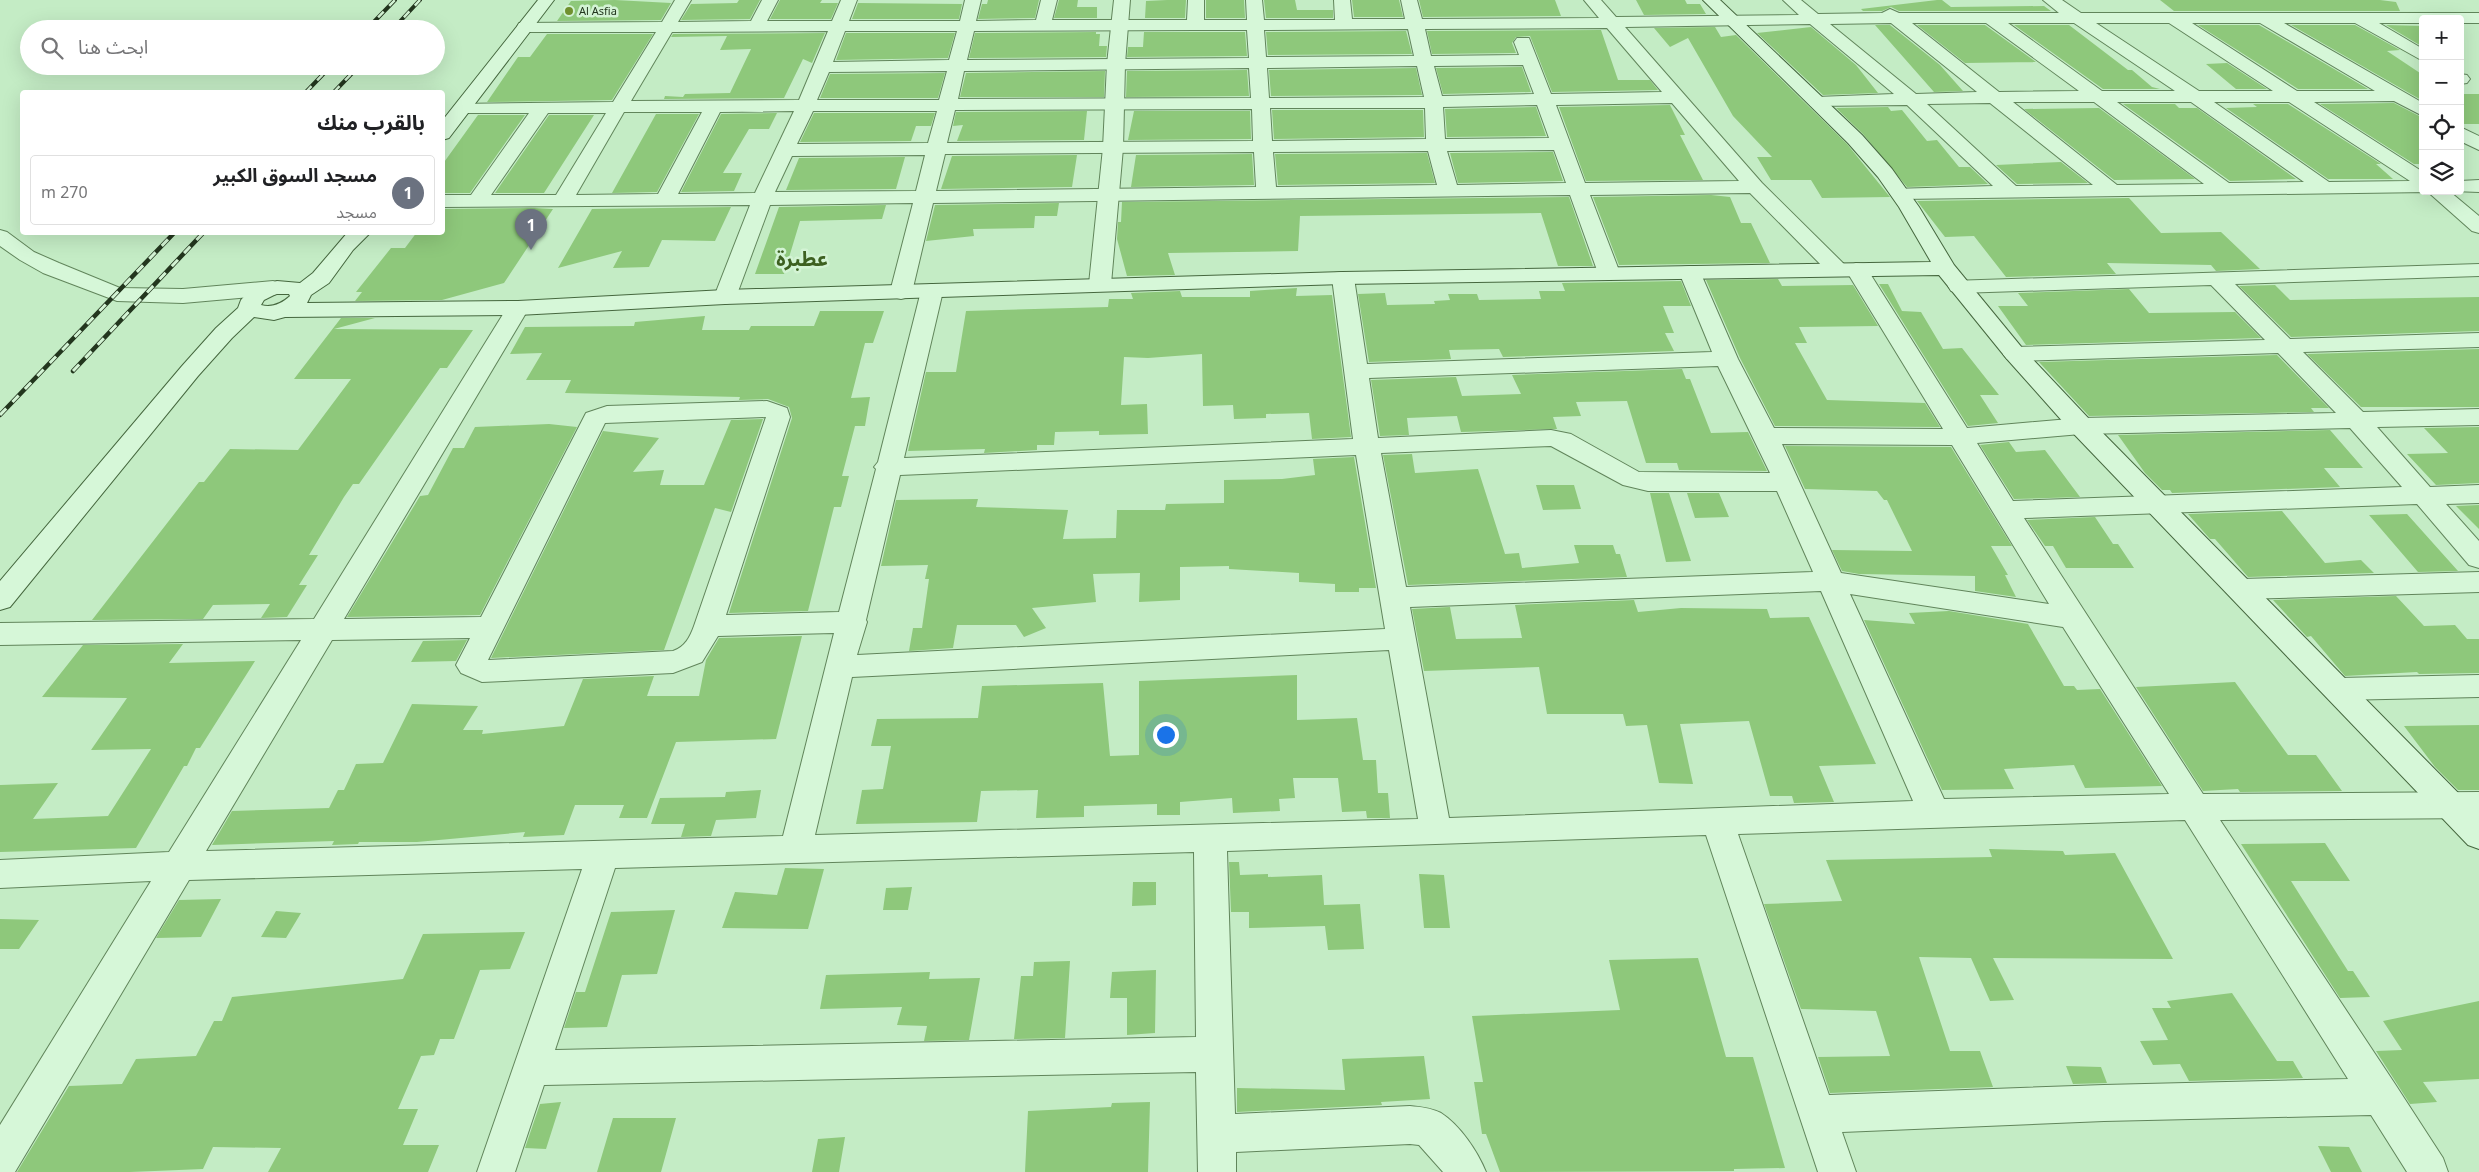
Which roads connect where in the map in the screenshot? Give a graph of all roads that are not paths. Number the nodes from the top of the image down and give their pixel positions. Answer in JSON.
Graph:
{"nodes":[{"id":1,"x":546,"y":0,"type":"edge"},
{"id":2,"x":683,"y":0,"type":"edge"},
{"id":3,"x":770,"y":0,"type":"edge"},
{"id":4,"x":849,"y":0,"type":"edge"},
{"id":5,"x":973,"y":0,"type":"edge"},
{"id":6,"x":1049,"y":0,"type":"edge"},
{"id":7,"x":1122,"y":0,"type":"edge"},
{"id":8,"x":1196,"y":0,"type":"edge"},
{"id":9,"x":1254,"y":0,"type":"edge"},
{"id":10,"x":1342,"y":0,"type":"edge"},
{"id":11,"x":1409,"y":0,"type":"edge"},
{"id":12,"x":1592,"y":0,"type":"edge"},
{"id":13,"x":1711,"y":0,"type":"edge"},
{"id":14,"x":1791,"y":0,"type":"edge"},
{"id":15,"x":1873,"y":0,"type":"edge"},
{"id":16,"x":1966,"y":0,"type":"edge"},
{"id":17,"x":2051,"y":0,"type":"edge"},
{"id":18,"x":2144,"y":0,"type":"edge"},
{"id":19,"x":2234,"y":0,"type":"edge"},
{"id":20,"x":1895,"y":18,"type":"junction"},
{"id":21,"x":2359,"y":18,"type":"junction"},
{"id":22,"x":2472,"y":18,"type":"edge"},
{"id":23,"x":1992,"y":19,"type":"junction"},
{"id":24,"x":2078,"y":19,"type":"junction"},
{"id":25,"x":2174,"y":19,"type":"junction"},
{"id":26,"x":2265,"y":19,"type":"junction"},
{"id":27,"x":1813,"y":20,"type":"junction"},
{"id":28,"x":1734,"y":22,"type":"junction"},
{"id":29,"x":1614,"y":23,"type":"junction"},
{"id":30,"x":1517,"y":24,"type":"junction"},
{"id":31,"x":1120,"y":25,"type":"junction"},
{"id":32,"x":1344,"y":25,"type":"junction"},
{"id":33,"x":1415,"y":25,"type":"junction"},
{"id":34,"x":668,"y":26,"type":"junction"},
{"id":35,"x":966,"y":26,"type":"junction"},
{"id":36,"x":1044,"y":26,"type":"junction"},
{"id":37,"x":1195,"y":26,"type":"junction"},
{"id":38,"x":1256,"y":26,"type":"junction"},
{"id":39,"x":525,"y":27,"type":"junction"},
{"id":40,"x":756,"y":27,"type":"junction"},
{"id":41,"x":837,"y":27,"type":"junction"},
{"id":42,"x":2479,"y":28,"type":"edge"},
{"id":43,"x":2419,"y":54,"type":"edge"},
{"id":44,"x":1530,"y":60,"type":"junction"},
{"id":45,"x":1424,"y":61,"type":"junction"},
{"id":46,"x":1259,"y":63,"type":"junction"},
{"id":47,"x":956,"y":64,"type":"junction"},
{"id":48,"x":1116,"y":64,"type":"junction"},
{"id":49,"x":822,"y":67,"type":"junction"},
{"id":50,"x":1675,"y":96,"type":"junction"},
{"id":51,"x":2097,"y":96,"type":"junction"},
{"id":52,"x":2396,"y":96,"type":"junction"},
{"id":53,"x":1993,"y":97,"type":"junction"},
{"id":54,"x":2296,"y":97,"type":"junction"},
{"id":55,"x":2196,"y":98,"type":"junction"},
{"id":56,"x":1911,"y":100,"type":"junction"},
{"id":57,"x":1546,"y":101,"type":"junction"},
{"id":58,"x":1434,"y":102,"type":"junction"},
{"id":59,"x":1817,"y":102,"type":"junction"},
{"id":60,"x":1262,"y":103,"type":"junction"},
{"id":61,"x":1115,"y":105,"type":"junction"},
{"id":62,"x":620,"y":106,"type":"junction"},
{"id":63,"x":714,"y":106,"type":"junction"},
{"id":64,"x":806,"y":106,"type":"junction"},
{"id":65,"x":946,"y":106,"type":"junction"},
{"id":66,"x":543,"y":107,"type":"junction"},
{"id":67,"x":463,"y":108,"type":"junction"},
{"id":68,"x":2419,"y":110,"type":"edge"},
{"id":69,"x":445,"y":130,"type":"edge"},
{"id":70,"x":2464,"y":135,"type":"edge"},
{"id":71,"x":1560,"y":144,"type":"junction"},
{"id":72,"x":2479,"y":144,"type":"edge"},
{"id":73,"x":1265,"y":146,"type":"junction"},
{"id":74,"x":1436,"y":146,"type":"junction"},
{"id":75,"x":1113,"y":148,"type":"junction"},
{"id":76,"x":785,"y":150,"type":"junction"},
{"id":77,"x":938,"y":150,"type":"junction"},
{"id":78,"x":2419,"y":178,"type":"edge"},
{"id":79,"x":2479,"y":186,"type":"edge"},
{"id":80,"x":1755,"y":187,"type":"junction"},
{"id":81,"x":2419,"y":187,"type":"edge"},
{"id":82,"x":2464,"y":187,"type":"edge"},
{"id":83,"x":1580,"y":188,"type":"junction"},
{"id":84,"x":2323,"y":188,"type":"junction"},
{"id":85,"x":2224,"y":189,"type":"junction"},
{"id":86,"x":2112,"y":190,"type":"junction"},
{"id":87,"x":1449,"y":191,"type":"junction"},
{"id":88,"x":1266,"y":192,"type":"junction"},
{"id":89,"x":2012,"y":192,"type":"junction"},
{"id":90,"x":1108,"y":193,"type":"junction"},
{"id":91,"x":1900,"y":193,"type":"junction"},
{"id":92,"x":2442,"y":195,"type":"edge"},
{"id":93,"x":926,"y":196,"type":"junction"},
{"id":94,"x":762,"y":198,"type":"junction"},
{"id":95,"x":665,"y":200,"type":"junction"},
{"id":96,"x":445,"y":201,"type":"edge"},
{"id":97,"x":477,"y":201,"type":"junction"},
{"id":98,"x":562,"y":202,"type":"junction"},
{"id":99,"x":2479,"y":227,"type":"edge"},
{"id":100,"x":0,"y":236,"type":"edge"},
{"id":101,"x":353,"y":239,"type":"edge"},
{"id":102,"x":1847,"y":269,"type":"junction"},
{"id":103,"x":2479,"y":270,"type":"edge"},
{"id":104,"x":1690,"y":272,"type":"junction"},
{"id":105,"x":1610,"y":273,"type":"junction"},
{"id":106,"x":1952,"y":277,"type":"junction"},
{"id":107,"x":1343,"y":278,"type":"junction"},
{"id":108,"x":2218,"y":278,"type":"junction"},
{"id":109,"x":1100,"y":284,"type":"junction"},
{"id":110,"x":275,"y":288,"type":"junction"},
{"id":111,"x":932,"y":290,"type":"junction"},
{"id":112,"x":901,"y":292,"type":"junction"},
{"id":113,"x":183,"y":296,"type":"junction"},
{"id":114,"x":725,"y":297,"type":"junction"},
{"id":115,"x":290,"y":303,"type":"junction"},
{"id":116,"x":249,"y":308,"type":"junction"},
{"id":117,"x":518,"y":308,"type":"junction"},
{"id":118,"x":2479,"y":340,"type":"edge"},
{"id":119,"x":215,"y":343,"type":"junction"},
{"id":120,"x":2285,"y":348,"type":"junction"},
{"id":121,"x":2015,"y":354,"type":"junction"},
{"id":122,"x":1726,"y":359,"type":"junction"},
{"id":123,"x":1358,"y":370,"type":"junction"},
{"id":124,"x":2479,"y":417,"type":"edge"},
{"id":125,"x":2356,"y":419,"type":"junction"},
{"id":126,"x":2081,"y":426,"type":"junction"},
{"id":127,"x":1766,"y":436,"type":"junction"},
{"id":128,"x":1959,"y":437,"type":"junction"},
{"id":129,"x":1368,"y":447,"type":"junction"},
{"id":130,"x":887,"y":467,"type":"junction"},
{"id":131,"x":1785,"y":482,"type":"junction"},
{"id":132,"x":2479,"y":494,"type":"edge"},
{"id":133,"x":2422,"y":496,"type":"junction"},
{"id":134,"x":2157,"y":503,"type":"junction"},
{"id":135,"x":2005,"y":510,"type":"junction"},
{"id":136,"x":2479,"y":558,"type":"edge"},
{"id":137,"x":1830,"y":581,"type":"junction"},
{"id":138,"x":2479,"y":582,"type":"edge"},
{"id":139,"x":2242,"y":589,"type":"junction"},
{"id":140,"x":1394,"y":598,"type":"junction"},
{"id":141,"x":0,"y":600,"type":"edge"},
{"id":142,"x":2072,"y":618,"type":"junction"},
{"id":143,"x":853,"y":622,"type":"junction"},
{"id":144,"x":708,"y":626,"type":"junction"},
{"id":145,"x":488,"y":627,"type":"junction"},
{"id":146,"x":324,"y":630,"type":"junction"},
{"id":147,"x":0,"y":634,"type":"edge"},
{"id":148,"x":1400,"y":639,"type":"junction"},
{"id":149,"x":839,"y":667,"type":"junction"},
{"id":150,"x":2479,"y":686,"type":"edge"},
{"id":151,"x":2339,"y":689,"type":"junction"},
{"id":152,"x":2465,"y":805,"type":"edge"},
{"id":153,"x":2193,"y":807,"type":"junction"},
{"id":154,"x":1934,"y":813,"type":"junction"},
{"id":155,"x":1717,"y":822,"type":"junction"},
{"id":156,"x":1436,"y":832,"type":"junction"},
{"id":157,"x":2479,"y":835,"type":"edge"},
{"id":158,"x":1210,"y":838,"type":"junction"},
{"id":159,"x":795,"y":851,"type":"junction"},
{"id":160,"x":603,"y":855,"type":"junction"},
{"id":161,"x":178,"y":866,"type":"junction"},
{"id":162,"x":0,"y":874,"type":"edge"},
{"id":163,"x":1214,"y":1054,"type":"junction"},
{"id":164,"x":532,"y":1068,"type":"junction"},
{"id":165,"x":2382,"y":1097,"type":"junction"},
{"id":166,"x":1818,"y":1114,"type":"junction"},
{"id":167,"x":1216,"y":1134,"type":"junction"},
{"id":168,"x":0,"y":1160,"type":"edge"},
{"id":169,"x":496,"y":1172,"type":"edge"},
{"id":170,"x":1217,"y":1172,"type":"edge"},
{"id":171,"x":1467,"y":1172,"type":"edge"},
{"id":172,"x":1837,"y":1172,"type":"edge"},
{"id":173,"x":2429,"y":1172,"type":"edge"}],
"edges":[{"from":1,"to":39,"type":"street"},
{"from":2,"to":34,"type":"street"},
{"from":3,"to":40,"type":"street"},
{"from":4,"to":41,"type":"street"},
{"from":5,"to":35,"type":"street"},
{"from":6,"to":36,"type":"street"},
{"from":7,"to":31,"type":"street"},
{"from":8,"to":37,"type":"street"},
{"from":9,"to":38,"type":"street"},
{"from":10,"to":32,"type":"street"},
{"from":11,"to":33,"type":"street"},
{"from":12,"to":29,"type":"street"},
{"from":13,"to":28,"type":"street"},
{"from":14,"to":27,"type":"street"},
{"from":15,"to":20,"type":"street"},
{"from":16,"to":23,"type":"street"},
{"from":17,"to":24,"type":"street"},
{"from":18,"to":25,"type":"street"},
{"from":19,"to":26,"type":"street"},
{"from":20,"to":23,"type":"street"},
{"from":20,"to":27,"type":"street"},
{"from":20,"to":53,"type":"street"},
{"from":21,"to":22,"type":"street"},
{"from":21,"to":26,"type":"street"},
{"from":21,"to":43,"type":"street"},
{"from":22,"to":42,"type":"street"},
{"from":23,"to":24,"type":"street"},
{"from":23,"to":51,"type":"street"},
{"from":24,"to":25,"type":"street"},
{"from":24,"to":55,"type":"street"},
{"from":25,"to":26,"type":"street"},
{"from":25,"to":54,"type":"street"},
{"from":26,"to":52,"type":"street"},
{"from":27,"to":28,"type":"street"},
{"from":27,"to":56,"type":"street"},
{"from":28,"to":29,"type":"street"},
{"from":28,"to":59,"type":"street"},
{"from":29,"to":30,"type":"street"},
{"from":29,"to":50,"type":"street"},
{"from":30,"to":33,"type":"street"},
{"from":30,"to":44,"type":"street"},
{"from":31,"to":36,"type":"street"},
{"from":31,"to":37,"type":"street"},
{"from":31,"to":48,"type":"street"},
{"from":32,"to":33,"type":"street"},
{"from":32,"to":38,"type":"street"},
{"from":33,"to":45,"type":"street"},
{"from":34,"to":39,"type":"street"},
{"from":34,"to":40,"type":"street"},
{"from":34,"to":62,"type":"street"},
{"from":35,"to":36,"type":"street"},
{"from":35,"to":41,"type":"street"},
{"from":35,"to":47,"type":"street"},
{"from":37,"to":38,"type":"street"},
{"from":38,"to":46,"type":"street"},
{"from":39,"to":67,"type":"street"},
{"from":40,"to":41,"type":"street"},
{"from":41,"to":49,"type":"street"},
{"from":44,"to":45,"type":"street"},
{"from":44,"to":57,"type":"street"},
{"from":45,"to":46,"type":"street"},
{"from":45,"to":58,"type":"street"},
{"from":46,"to":48,"type":"street"},
{"from":46,"to":60,"type":"street"},
{"from":47,"to":48,"type":"street"},
{"from":47,"to":49,"type":"street"},
{"from":47,"to":65,"type":"street"},
{"from":48,"to":61,"type":"street"},
{"from":49,"to":64,"type":"street"},
{"from":50,"to":57,"type":"street"},
{"from":50,"to":80,"type":"street"},
{"from":51,"to":53,"type":"street"},
{"from":51,"to":55,"type":"street"},
{"from":51,"to":85,"type":"street"},
{"from":52,"to":54,"type":"street"},
{"from":52,"to":68,"type":"street"},
{"from":53,"to":56,"type":"street"},
{"from":53,"to":86,"type":"street"},
{"from":54,"to":55,"type":"street"},
{"from":54,"to":78,"type":"street"},
{"from":55,"to":84,"type":"street"},
{"from":56,"to":59,"type":"street"},
{"from":56,"to":89,"type":"street"},
{"from":57,"to":58,"type":"street"},
{"from":57,"to":71,"type":"street"},
{"from":58,"to":60,"type":"street"},
{"from":58,"to":74,"type":"street"},
{"from":59,"to":91,"type":"street"},
{"from":60,"to":61,"type":"street"},
{"from":60,"to":73,"type":"street"},
{"from":61,"to":65,"type":"street"},
{"from":61,"to":75,"type":"street"},
{"from":62,"to":63,"type":"street"},
{"from":62,"to":66,"type":"street"},
{"from":62,"to":98,"type":"street"},
{"from":63,"to":64,"type":"street"},
{"from":63,"to":95,"type":"street"},
{"from":64,"to":65,"type":"street"},
{"from":64,"to":76,"type":"street"},
{"from":65,"to":77,"type":"street"},
{"from":66,"to":67,"type":"street"},
{"from":66,"to":97,"type":"street"},
{"from":67,"to":69,"type":"street"},
{"from":70,"to":72,"type":"street"},
{"from":71,"to":74,"type":"street"},
{"from":71,"to":83,"type":"street"},
{"from":73,"to":74,"type":"street"},
{"from":73,"to":75,"type":"street"},
{"from":73,"to":88,"type":"street"},
{"from":74,"to":87,"type":"street"},
{"from":75,"to":77,"type":"street"},
{"from":75,"to":90,"type":"street"},
{"from":76,"to":77,"type":"street"},
{"from":76,"to":94,"type":"street"},
{"from":77,"to":93,"type":"street"},
{"from":79,"to":82,"type":"street"},
{"from":80,"to":83,"type":"street"},
{"from":80,"to":102,"type":"street"},
{"from":81,"to":84,"type":"street"},
{"from":83,"to":87,"type":"street"},
{"from":83,"to":105,"type":"street"},
{"from":84,"to":85,"type":"street"},
{"from":85,"to":86,"type":"street"},
{"from":86,"to":89,"type":"street"},
{"from":87,"to":88,"type":"street"},
{"from":88,"to":90,"type":"street"},
{"from":89,"to":91,"type":"street"},
{"from":90,"to":93,"type":"street"},
{"from":90,"to":109,"type":"street"},
{"from":91,"to":106,"type":"street"},
{"from":92,"to":99,"type":"street"},
{"from":93,"to":94,"type":"street"},
{"from":93,"to":112,"type":"street"},
{"from":94,"to":95,"type":"street"},
{"from":94,"to":114,"type":"street"},
{"from":95,"to":98,"type":"street"},
{"from":96,"to":97,"type":"street"},
{"from":97,"to":98,"type":"street"},
{"from":100,"to":113,"type":"street"},
{"from":101,"to":110,"type":"street"},
{"from":101,"to":115,"type":"street"},
{"from":102,"to":104,"type":"street"},
{"from":102,"to":106,"type":"street"},
{"from":102,"to":128,"type":"street"},
{"from":103,"to":108,"type":"street"},
{"from":104,"to":105,"type":"street"},
{"from":104,"to":122,"type":"street"},
{"from":105,"to":107,"type":"street"},
{"from":106,"to":108,"type":"street"},
{"from":106,"to":121,"type":"street"},
{"from":107,"to":109,"type":"street"},
{"from":107,"to":123,"type":"street"},
{"from":108,"to":120,"type":"street"},
{"from":109,"to":111,"type":"street"},
{"from":110,"to":113,"type":"street"},
{"from":110,"to":115,"type":"street"},
{"from":110,"to":116,"type":"street"},
{"from":111,"to":112,"type":"street"},
{"from":111,"to":130,"type":"street"},
{"from":112,"to":114,"type":"street"},
{"from":113,"to":116,"type":"street"},
{"from":114,"to":117,"type":"street"},
{"from":115,"to":116,"type":"street"},
{"from":115,"to":117,"type":"street"},
{"from":115,"to":119,"type":"street"},
{"from":116,"to":119,"type":"street"},
{"from":117,"to":146,"type":"street"},
{"from":118,"to":120,"type":"street"},
{"from":119,"to":141,"type":"street"},
{"from":120,"to":121,"type":"street"},
{"from":120,"to":125,"type":"street"},
{"from":121,"to":126,"type":"street"},
{"from":122,"to":123,"type":"street"},
{"from":122,"to":127,"type":"street"},
{"from":123,"to":129,"type":"street"},
{"from":124,"to":125,"type":"street"},
{"from":125,"to":126,"type":"street"},
{"from":125,"to":133,"type":"street"},
{"from":126,"to":128,"type":"street"},
{"from":126,"to":134,"type":"street"},
{"from":127,"to":128,"type":"street"},
{"from":127,"to":131,"type":"street"},
{"from":128,"to":135,"type":"street"},
{"from":129,"to":130,"type":"street"},
{"from":129,"to":131,"type":"street"},
{"from":129,"to":140,"type":"street"},
{"from":130,"to":143,"type":"street"},
{"from":131,"to":137,"type":"street"},
{"from":132,"to":133,"type":"street"},
{"from":133,"to":134,"type":"street"},
{"from":133,"to":136,"type":"street"},
{"from":134,"to":135,"type":"street"},
{"from":134,"to":139,"type":"street"},
{"from":135,"to":142,"type":"street"},
{"from":137,"to":140,"type":"street"},
{"from":137,"to":142,"type":"street"},
{"from":137,"to":154,"type":"street"},
{"from":138,"to":139,"type":"street"},
{"from":139,"to":151,"type":"street"},
{"from":140,"to":148,"type":"street"},
{"from":142,"to":153,"type":"street"},
{"from":143,"to":144,"type":"street"},
{"from":143,"to":149,"type":"street"},
{"from":144,"to":145,"type":"street"},
{"from":144,"to":145,"type":"street"},
{"from":145,"to":146,"type":"street"},
{"from":146,"to":147,"type":"street"},
{"from":146,"to":161,"type":"street"},
{"from":148,"to":149,"type":"street"},
{"from":148,"to":156,"type":"street"},
{"from":149,"to":159,"type":"street"},
{"from":150,"to":151,"type":"street"},
{"from":151,"to":152,"type":"street"},
{"from":152,"to":153,"type":"street"},
{"from":152,"to":157,"type":"street"},
{"from":153,"to":154,"type":"street"},
{"from":153,"to":165,"type":"street"},
{"from":154,"to":155,"type":"street"},
{"from":155,"to":156,"type":"street"},
{"from":155,"to":166,"type":"street"},
{"from":156,"to":158,"type":"street"},
{"from":158,"to":159,"type":"street"},
{"from":158,"to":163,"type":"street"},
{"from":159,"to":160,"type":"street"},
{"from":160,"to":161,"type":"street"},
{"from":160,"to":164,"type":"street"},
{"from":161,"to":162,"type":"street"},
{"from":161,"to":168,"type":"street"},
{"from":163,"to":164,"type":"street"},
{"from":163,"to":167,"type":"street"},
{"from":164,"to":169,"type":"street"},
{"from":165,"to":166,"type":"street"},
{"from":165,"to":173,"type":"street"},
{"from":166,"to":172,"type":"street"},
{"from":167,"to":170,"type":"street"},
{"from":167,"to":171,"type":"street"}]}
